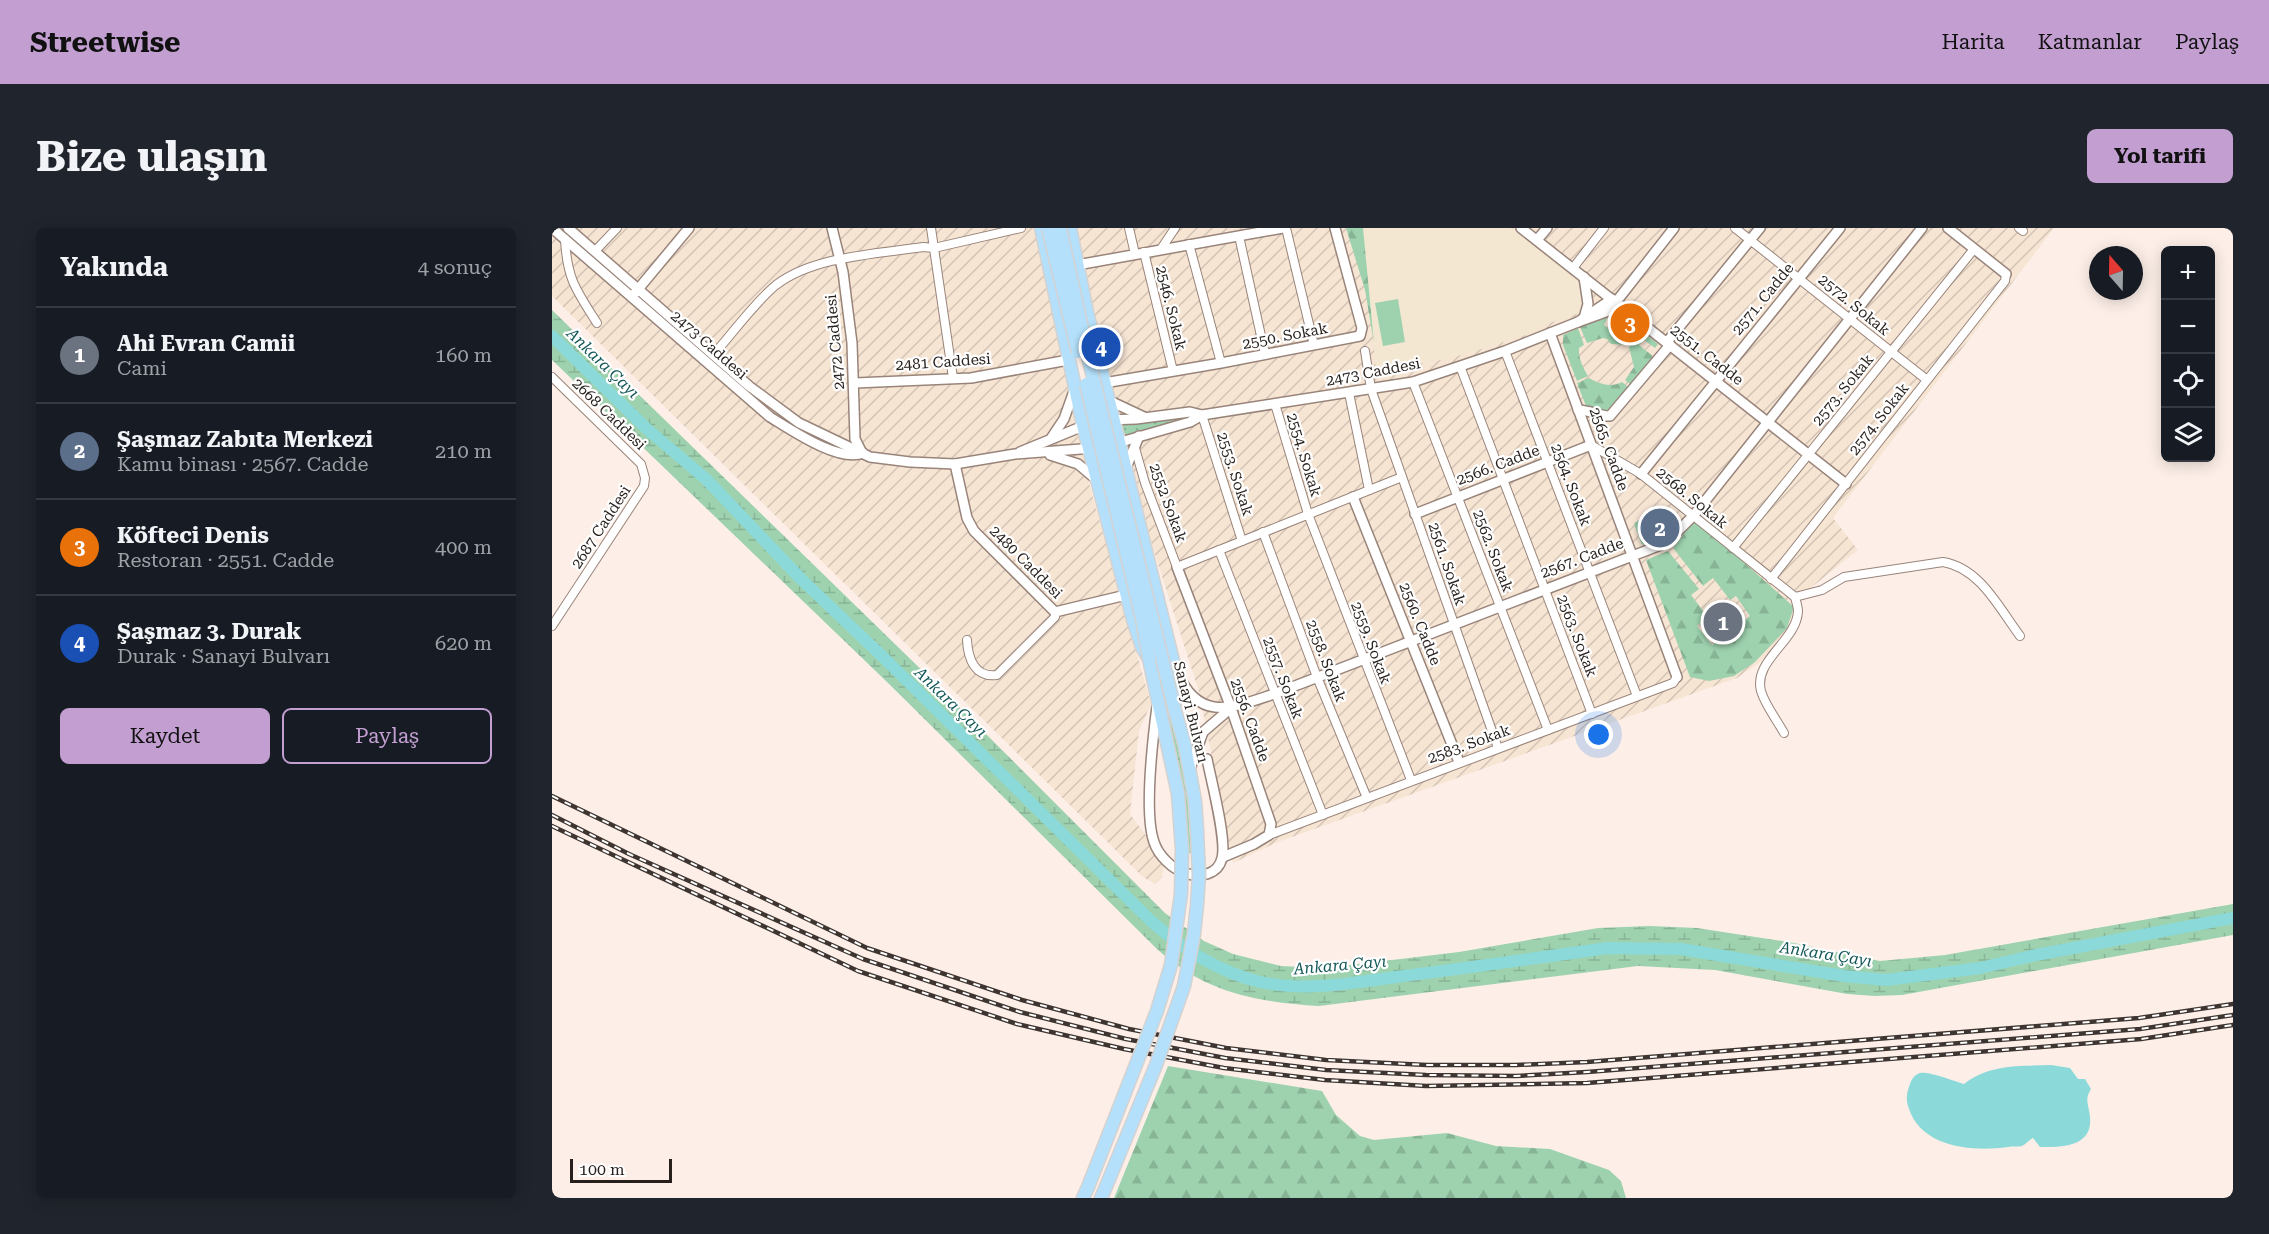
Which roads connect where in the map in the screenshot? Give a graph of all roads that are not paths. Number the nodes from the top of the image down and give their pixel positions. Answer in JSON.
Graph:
{"nodes":[{"id":1,"x":552,"y":228,"type":"edge"},
{"id":2,"x":568,"y":228,"type":"edge"},
{"id":3,"x":617,"y":228,"type":"edge"},
{"id":4,"x":689,"y":228,"type":"edge"},
{"id":5,"x":832,"y":228,"type":"edge"},
{"id":6,"x":931,"y":228,"type":"edge"},
{"id":7,"x":1021,"y":228,"type":"edge"},
{"id":8,"x":1041,"y":228,"type":"edge"},
{"id":9,"x":1048,"y":228,"type":"edge"},
{"id":10,"x":1059,"y":228,"type":"edge"},
{"id":11,"x":1070,"y":228,"type":"edge"},
{"id":12,"x":1129,"y":228,"type":"edge"},
{"id":13,"x":1175,"y":228,"type":"edge"},
{"id":14,"x":1284,"y":228,"type":"edge"},
{"id":15,"x":1335,"y":228,"type":"edge"},
{"id":16,"x":1521,"y":228,"type":"edge"},
{"id":17,"x":1547,"y":228,"type":"edge"},
{"id":18,"x":1604,"y":228,"type":"edge"},
{"id":19,"x":1674,"y":228,"type":"edge"},
{"id":20,"x":1736,"y":228,"type":"edge"},
{"id":21,"x":1760,"y":228,"type":"edge"},
{"id":22,"x":1840,"y":228,"type":"edge"},
{"id":23,"x":1922,"y":228,"type":"edge"},
{"id":24,"x":1948,"y":228,"type":"edge"},
{"id":25,"x":1237,"y":232,"type":"edge"},
{"id":26,"x":565,"y":239,"type":"junction"},
{"id":27,"x":1537,"y":240,"type":"junction"},
{"id":28,"x":1750,"y":240,"type":"junction"},
{"id":29,"x":1189,"y":244,"type":"junction"},
{"id":30,"x":934,"y":248,"type":"junction"},
{"id":31,"x":1161,"y":249,"type":"junction"},
{"id":32,"x":1974,"y":249,"type":"junction"},
{"id":33,"x":595,"y":251,"type":"junction"},
{"id":34,"x":1139,"y":253,"type":"junction"},
{"id":35,"x":840,"y":259,"type":"junction"},
{"id":36,"x":1077,"y":265,"type":"junction"},
{"id":37,"x":1573,"y":268,"type":"junction"},
{"id":38,"x":2006,"y":274,"type":"joint"},
{"id":39,"x":1584,"y":277,"type":"junction"},
{"id":40,"x":1799,"y":279,"type":"junction"},
{"id":41,"x":639,"y":289,"type":"junction"},
{"id":42,"x":632,"y":297,"type":"junction"},
{"id":43,"x":1617,"y":303,"type":"junction"},
{"id":44,"x":1850,"y":319,"type":"junction"},
{"id":45,"x":1581,"y":320,"type":"junction"},
{"id":46,"x":597,"y":323,"type":"dead end"},
{"id":47,"x":1550,"y":333,"type":"junction"},
{"id":48,"x":1668,"y":344,"type":"junction"},
{"id":49,"x":1314,"y":345,"type":"junction"},
{"id":50,"x":1365,"y":351,"type":"dead end"},
{"id":51,"x":1505,"y":351,"type":"junction"},
{"id":52,"x":1891,"y":352,"type":"junction"},
{"id":53,"x":714,"y":354,"type":"junction"},
{"id":54,"x":1265,"y":354,"type":"junction"},
{"id":55,"x":1068,"y":360,"type":"junction"},
{"id":56,"x":1221,"y":363,"type":"junction"},
{"id":57,"x":1460,"y":366,"type":"junction"},
{"id":58,"x":1173,"y":371,"type":"junction"},
{"id":59,"x":552,"y":377,"type":"edge"},
{"id":60,"x":953,"y":378,"type":"junction"},
{"id":61,"x":1927,"y":380,"type":"junction"},
{"id":62,"x":1716,"y":381,"type":"junction"},
{"id":63,"x":1413,"y":382,"type":"junction"},
{"id":64,"x":855,"y":383,"type":"junction"},
{"id":65,"x":1104,"y":383,"type":"junction"},
{"id":66,"x":1371,"y":389,"type":"junction"},
{"id":67,"x":1074,"y":390,"type":"junction"},
{"id":68,"x":1349,"y":393,"type":"junction"},
{"id":69,"x":1110,"y":401,"type":"junction"},
{"id":70,"x":1275,"y":404,"type":"junction"},
{"id":71,"x":1578,"y":410,"type":"junction"},
{"id":72,"x":1202,"y":415,"type":"junction"},
{"id":73,"x":1147,"y":418,"type":"junction"},
{"id":74,"x":1114,"y":420,"type":"junction"},
{"id":75,"x":1768,"y":423,"type":"junction"},
{"id":76,"x":1083,"y":425,"type":"junction"},
{"id":77,"x":1139,"y":436,"type":"junction"},
{"id":78,"x":1052,"y":438,"type":"junction"},
{"id":79,"x":1120,"y":443,"type":"junction"},
{"id":80,"x":1591,"y":445,"type":"junction"},
{"id":81,"x":1134,"y":448,"type":"junction"},
{"id":82,"x":1089,"y":449,"type":"junction"},
{"id":83,"x":862,"y":453,"type":"junction"},
{"id":84,"x":1045,"y":453,"type":"junction"},
{"id":85,"x":1016,"y":454,"type":"junction"},
{"id":86,"x":1808,"y":455,"type":"junction"},
{"id":87,"x":1548,"y":462,"type":"junction"},
{"id":88,"x":955,"y":464,"type":"junction"},
{"id":89,"x":1126,"y":470,"type":"junction"},
{"id":90,"x":644,"y":471,"type":"joint"},
{"id":91,"x":1641,"y":474,"type":"junction"},
{"id":92,"x":1402,"y":477,"type":"junction"},
{"id":93,"x":1503,"y":479,"type":"junction"},
{"id":94,"x":1098,"y":482,"type":"junction"},
{"id":95,"x":1845,"y":484,"type":"junction"},
{"id":96,"x":1369,"y":490,"type":"junction"},
{"id":97,"x":1353,"y":496,"type":"junction"},
{"id":98,"x":1458,"y":497,"type":"junction"},
{"id":99,"x":1308,"y":514,"type":"junction"},
{"id":100,"x":1415,"y":514,"type":"junction"},
{"id":101,"x":1694,"y":515,"type":"junction"},
{"id":102,"x":1263,"y":532,"type":"junction"},
{"id":103,"x":1242,"y":541,"type":"junction"},
{"id":104,"x":1733,"y":548,"type":"junction"},
{"id":105,"x":1219,"y":550,"type":"junction"},
{"id":106,"x":1632,"y":555,"type":"junction"},
{"id":107,"x":1178,"y":567,"type":"junction"},
{"id":108,"x":1590,"y":572,"type":"junction"},
{"id":109,"x":1771,"y":579,"type":"junction"},
{"id":110,"x":1545,"y":589,"type":"junction"},
{"id":111,"x":1126,"y":595,"type":"junction"},
{"id":112,"x":1795,"y":597,"type":"junction"},
{"id":113,"x":1500,"y":606,"type":"junction"},
{"id":114,"x":1055,"y":612,"type":"junction"},
{"id":115,"x":1454,"y":624,"type":"junction"},
{"id":116,"x":552,"y":626,"type":"edge"},
{"id":117,"x":2020,"y":636,"type":"dead end"},
{"id":118,"x":968,"y":640,"type":"dead end"},
{"id":119,"x":1410,"y":641,"type":"junction"},
{"id":120,"x":1149,"y":659,"type":"junction"},
{"id":121,"x":1363,"y":660,"type":"junction"},
{"id":122,"x":1173,"y":662,"type":"junction"},
{"id":123,"x":1317,"y":677,"type":"junction"},
{"id":124,"x":1677,"y":677,"type":"joint"},
{"id":125,"x":1274,"y":694,"type":"junction"},
{"id":126,"x":1637,"y":696,"type":"junction"},
{"id":127,"x":1158,"y":700,"type":"junction"},
{"id":128,"x":1174,"y":706,"type":"junction"},
{"id":129,"x":1231,"y":708,"type":"junction"},
{"id":130,"x":1592,"y":714,"type":"junction"},
{"id":131,"x":1548,"y":730,"type":"junction"},
{"id":132,"x":1784,"y":733,"type":"dead end"},
{"id":133,"x":1498,"y":748,"type":"junction"},
{"id":134,"x":1207,"y":759,"type":"dead end"},
{"id":135,"x":1458,"y":762,"type":"junction"},
{"id":136,"x":1190,"y":771,"type":"junction"},
{"id":137,"x":1411,"y":780,"type":"junction"},
{"id":138,"x":1367,"y":798,"type":"junction"},
{"id":139,"x":1323,"y":815,"type":"junction"},
{"id":140,"x":1269,"y":835,"type":"junction"},
{"id":141,"x":1223,"y":857,"type":"junction"},
{"id":142,"x":1086,"y":1192,"type":"edge"},
{"id":143,"x":1103,"y":1195,"type":"edge"}],
"edges":[{"from":1,"to":26,"type":"street","name":"2473 Caddesi"},
{"from":2,"to":33,"type":"street","name":"2473 Caddesi"},
{"from":3,"to":33,"type":"street"},
{"from":4,"to":41,"type":"street"},
{"from":5,"to":35,"type":"street","name":"2472 Caddesi"},
{"from":6,"to":30,"type":"street"},
{"from":7,"to":30,"type":"street"},
{"from":8,"to":55,"type":"main road"},
{"from":9,"to":120,"type":"main road","name":"Sanayi Bulvarı","bridge":true},
{"from":10,"to":128,"type":"main road","name":"Sanayi Bulvarı","bridge":true},
{"from":11,"to":36,"type":"main road"},
{"from":12,"to":34,"type":"street","name":"2546. Sokak"},
{"from":13,"to":31,"type":"street"},
{"from":14,"to":25,"type":"street"},
{"from":14,"to":49,"type":"street"},
{"from":15,"to":49,"type":"street","name":"2550. Sokak"},
{"from":16,"to":27,"type":"street","name":"2551. Cadde"},
{"from":17,"to":27,"type":"street"},
{"from":18,"to":37,"type":"street"},
{"from":19,"to":43,"type":"street","name":"2473 Caddesi"},
{"from":20,"to":28,"type":"street","name":"2572. Sokak"},
{"from":21,"to":28,"type":"street"},
{"from":22,"to":40,"type":"street","name":"2571. Cadde"},
{"from":23,"to":44,"type":"street","name":"2567. Cadde"},
{"from":24,"to":32,"type":"street"},
{"from":25,"to":29,"type":"street"},
{"from":25,"to":54,"type":"street"},
{"from":26,"to":42,"type":"street","name":"2473 Caddesi"},
{"from":26,"to":46,"type":"street"},
{"from":27,"to":37,"type":"street","name":"2551. Cadde"},
{"from":28,"to":40,"type":"street","name":"2572. Sokak"},
{"from":28,"to":48,"type":"street"},
{"from":29,"to":31,"type":"street"},
{"from":29,"to":56,"type":"street"},
{"from":30,"to":35,"type":"street"},
{"from":30,"to":60,"type":"street"},
{"from":31,"to":34,"type":"street"},
{"from":32,"to":38,"type":"street"},
{"from":32,"to":52,"type":"street","name":"2573. Sokak"},
{"from":33,"to":41,"type":"street","name":"2473 Caddesi"},
{"from":34,"to":36,"type":"street"},
{"from":34,"to":58,"type":"street","name":"2546. Sokak"},
{"from":35,"to":53,"type":"street"},
{"from":35,"to":64,"type":"street","name":"2472 Caddesi"},
{"from":36,"to":65,"type":"main road"},
{"from":37,"to":39,"type":"street","name":"2551. Cadde"},
{"from":38,"to":61,"type":"street","name":"2574. Sokak"},
{"from":39,"to":43,"type":"street","name":"2551. Cadde"},
{"from":39,"to":45,"type":"street"},
{"from":40,"to":44,"type":"street","name":"2572. Sokak"},
{"from":40,"to":62,"type":"street","name":"2571. Cadde"},
{"from":41,"to":42,"type":"street"},
{"from":41,"to":53,"type":"street","name":"2473 Caddesi"},
{"from":42,"to":83,"type":"street","name":"2473 Caddesi"},
{"from":43,"to":45,"type":"street","name":"2473 Caddesi"},
{"from":43,"to":48,"type":"street","name":"2551. Cadde"},
{"from":44,"to":52,"type":"street","name":"2572. Sokak"},
{"from":44,"to":75,"type":"street","name":"2567. Cadde"},
{"from":45,"to":47,"type":"street","name":"2473 Caddesi"},
{"from":47,"to":51,"type":"street","name":"2473 Caddesi"},
{"from":47,"to":71,"type":"street","name":"2565. Cadde"},
{"from":48,"to":62,"type":"street","name":"2551. Cadde"},
{"from":48,"to":71,"type":"street"},
{"from":49,"to":54,"type":"street","name":"2550. Sokak"},
{"from":50,"to":66,"type":"street","name":"2561. Sokak"},
{"from":51,"to":57,"type":"street","name":"2473 Caddesi"},
{"from":51,"to":87,"type":"street","name":"2564. Sokak"},
{"from":52,"to":61,"type":"street","name":"2572. Sokak"},
{"from":52,"to":86,"type":"street","name":"2573. Sokak"},
{"from":53,"to":83,"type":"street","name":"2473 Caddesi"},
{"from":54,"to":56,"type":"street","name":"2550. Sokak"},
{"from":55,"to":60,"type":"street","name":"2481 Caddesi"},
{"from":55,"to":67,"type":"main road"},
{"from":56,"to":58,"type":"street","name":"2550. Sokak"},
{"from":57,"to":63,"type":"street","name":"2473 Caddesi"},
{"from":57,"to":93,"type":"street","name":"2563. Sokak"},
{"from":58,"to":65,"type":"street","name":"2550. Sokak"},
{"from":59,"to":90,"type":"street","name":"2668 Caddesi"},
{"from":60,"to":64,"type":"street","name":"2481 Caddesi"},
{"from":61,"to":95,"type":"street","name":"2574. Sokak"},
{"from":62,"to":75,"type":"street","name":"2551. Cadde"},
{"from":62,"to":91,"type":"street","name":"2571. Cadde"},
{"from":63,"to":66,"type":"street","name":"2473 Caddesi"},
{"from":63,"to":98,"type":"street","name":"2562. Sokak"},
{"from":64,"to":83,"type":"street","name":"2472 Caddesi"},
{"from":65,"to":67,"type":"main road"},
{"from":65,"to":69,"type":"main road"},
{"from":66,"to":68,"type":"street","name":"2473 Caddesi"},
{"from":66,"to":92,"type":"street","name":"2561. Sokak"},
{"from":67,"to":76,"type":"main road"},
{"from":67,"to":78,"type":"street"},
{"from":68,"to":70,"type":"street","name":"2473 Caddesi"},
{"from":68,"to":96,"type":"street"},
{"from":69,"to":73,"type":"street"},
{"from":69,"to":74,"type":"main road"},
{"from":70,"to":72,"type":"street","name":"2473 Caddesi"},
{"from":70,"to":99,"type":"street","name":"2554. Sokak"},
{"from":71,"to":80,"type":"street","name":"2565. Cadde"},
{"from":72,"to":73,"type":"street","name":"2473 Caddesi"},
{"from":72,"to":77,"type":"street","name":"2473 Caddesi"},
{"from":72,"to":103,"type":"street","name":"2553. Sokak"},
{"from":73,"to":74,"type":"street","name":"2473 Caddesi"},
{"from":74,"to":76,"type":"street","name":"2473 Caddesi"},
{"from":74,"to":79,"type":"main road"},
{"from":75,"to":86,"type":"street","name":"2551. Cadde"},
{"from":75,"to":101,"type":"street","name":"2567. Cadde"},
{"from":76,"to":78,"type":"street","name":"2473 Caddesi"},
{"from":76,"to":82,"type":"main road"},
{"from":77,"to":79,"type":"street","name":"2473 Caddesi"},
{"from":77,"to":81,"type":"street"},
{"from":78,"to":85,"type":"street","name":"2473 Caddesi"},
{"from":79,"to":82,"type":"street","name":"2473 Caddesi"},
{"from":79,"to":89,"type":"main road"},
{"from":80,"to":87,"type":"street","name":"2566. Cadde"},
{"from":80,"to":91,"type":"street","name":"2568. Sokak"},
{"from":80,"to":106,"type":"street","name":"2565. Cadde"},
{"from":81,"to":89,"type":"street"},
{"from":81,"to":107,"type":"street","name":"2552 Sokak"},
{"from":82,"to":84,"type":"street","name":"2473 Caddesi"},
{"from":82,"to":94,"type":"main road"},
{"from":83,"to":88,"type":"street","name":"2473 Caddesi"},
{"from":84,"to":85,"type":"street","name":"2473 Caddesi"},
{"from":84,"to":94,"type":"street"},
{"from":85,"to":88,"type":"street","name":"2473 Caddesi"},
{"from":86,"to":95,"type":"street","name":"2551. Cadde"},
{"from":86,"to":104,"type":"street","name":"2573. Sokak"},
{"from":87,"to":93,"type":"street","name":"2566. Cadde"},
{"from":87,"to":108,"type":"street","name":"2564. Sokak"},
{"from":88,"to":114,"type":"street","name":"2480 Caddesi"},
{"from":89,"to":94,"type":"main road"},
{"from":89,"to":122,"type":"main road"},
{"from":90,"to":116,"type":"street","name":"2687 Caddesi"},
{"from":91,"to":101,"type":"street","name":"2568. Sokak"},
{"from":92,"to":96,"type":"street"},
{"from":92,"to":100,"type":"street","name":"2561. Sokak"},
{"from":93,"to":98,"type":"street","name":"2566. Cadde"},
{"from":93,"to":110,"type":"street","name":"2563. Sokak"},
{"from":94,"to":111,"type":"main road"},
{"from":95,"to":109,"type":"street","name":"2574. Sokak"},
{"from":96,"to":97,"type":"street"},
{"from":97,"to":99,"type":"street"},
{"from":97,"to":119,"type":"street","name":"2560. Cadde"},
{"from":98,"to":100,"type":"street","name":"2566. Cadde"},
{"from":98,"to":113,"type":"street","name":"2562. Sokak"},
{"from":99,"to":102,"type":"street"},
{"from":99,"to":121,"type":"street","name":"2559. Sokak"},
{"from":100,"to":115,"type":"street","name":"2561. Sokak"},
{"from":101,"to":104,"type":"street","name":"2568. Sokak"},
{"from":101,"to":106,"type":"street","name":"2567. Cadde"},
{"from":102,"to":103,"type":"street"},
{"from":102,"to":123,"type":"street","name":"2558. Sokak"},
{"from":103,"to":105,"type":"street"},
{"from":104,"to":109,"type":"street","name":"2568. Sokak"},
{"from":105,"to":107,"type":"street"},
{"from":105,"to":125,"type":"street","name":"2557. Sokak"},
{"from":106,"to":108,"type":"street","name":"2567. Cadde"},
{"from":106,"to":124,"type":"street","name":"2565. Cadde"},
{"from":107,"to":129,"type":"street","name":"2556. Cadde"},
{"from":108,"to":110,"type":"street","name":"2567. Cadde"},
{"from":108,"to":126,"type":"street","name":"2564. Sokak"},
{"from":109,"to":112,"type":"street","name":"2568. Sokak"},
{"from":110,"to":113,"type":"street","name":"2567. Cadde"},
{"from":110,"to":130,"type":"street","name":"2563. Sokak"},
{"from":111,"to":114,"type":"street","name":"2480 Caddesi"},
{"from":111,"to":120,"type":"main road"},
{"from":112,"to":117,"type":"street"},
{"from":112,"to":132,"type":"street"},
{"from":113,"to":115,"type":"street","name":"2567. Cadde"},
{"from":113,"to":131,"type":"street","name":"2562. Sokak"},
{"from":114,"to":118,"type":"street"},
{"from":115,"to":119,"type":"street","name":"2567. Cadde"},
{"from":115,"to":133,"type":"street","name":"2561. Sokak"},
{"from":119,"to":121,"type":"street","name":"2567. Cadde"},
{"from":119,"to":135,"type":"street","name":"2560. Cadde"},
{"from":120,"to":127,"type":"main road","name":"Sanayi Bulvarı"},
{"from":121,"to":123,"type":"street","name":"2567. Cadde"},
{"from":121,"to":137,"type":"street","name":"2559. Sokak"},
{"from":122,"to":128,"type":"main road"},
{"from":122,"to":129,"type":"street"},
{"from":123,"to":125,"type":"street","name":"2567. Cadde"},
{"from":123,"to":138,"type":"street","name":"2558. Sokak"},
{"from":124,"to":126,"type":"street","name":"2583. Sokak"},
{"from":125,"to":129,"type":"street","name":"2567. Cadde"},
{"from":125,"to":139,"type":"street","name":"2557. Sokak"},
{"from":126,"to":130,"type":"street","name":"2583. Sokak"},
{"from":127,"to":141,"type":"street"},
{"from":127,"to":142,"type":"main road","name":"Sanayi Bulvarı","bridge":true},
{"from":128,"to":136,"type":"main road","name":"Sanayi Bulvarı"},
{"from":129,"to":136,"type":"street"},
{"from":129,"to":140,"type":"street","name":"2556. Cadde"},
{"from":130,"to":131,"type":"street","name":"2583. Sokak"},
{"from":131,"to":133,"type":"street","name":"2583. Sokak"},
{"from":133,"to":135,"type":"street","name":"2583. Sokak"},
{"from":134,"to":141,"type":"street"},
{"from":135,"to":137,"type":"street","name":"2583. Sokak"},
{"from":136,"to":143,"type":"main road","name":"Sanayi Bulvarı","bridge":true},
{"from":137,"to":138,"type":"street","name":"2583. Sokak"},
{"from":138,"to":139,"type":"street","name":"2583. Sokak"},
{"from":139,"to":140,"type":"street","name":"2583. Sokak"},
{"from":140,"to":141,"type":"street"}]}
